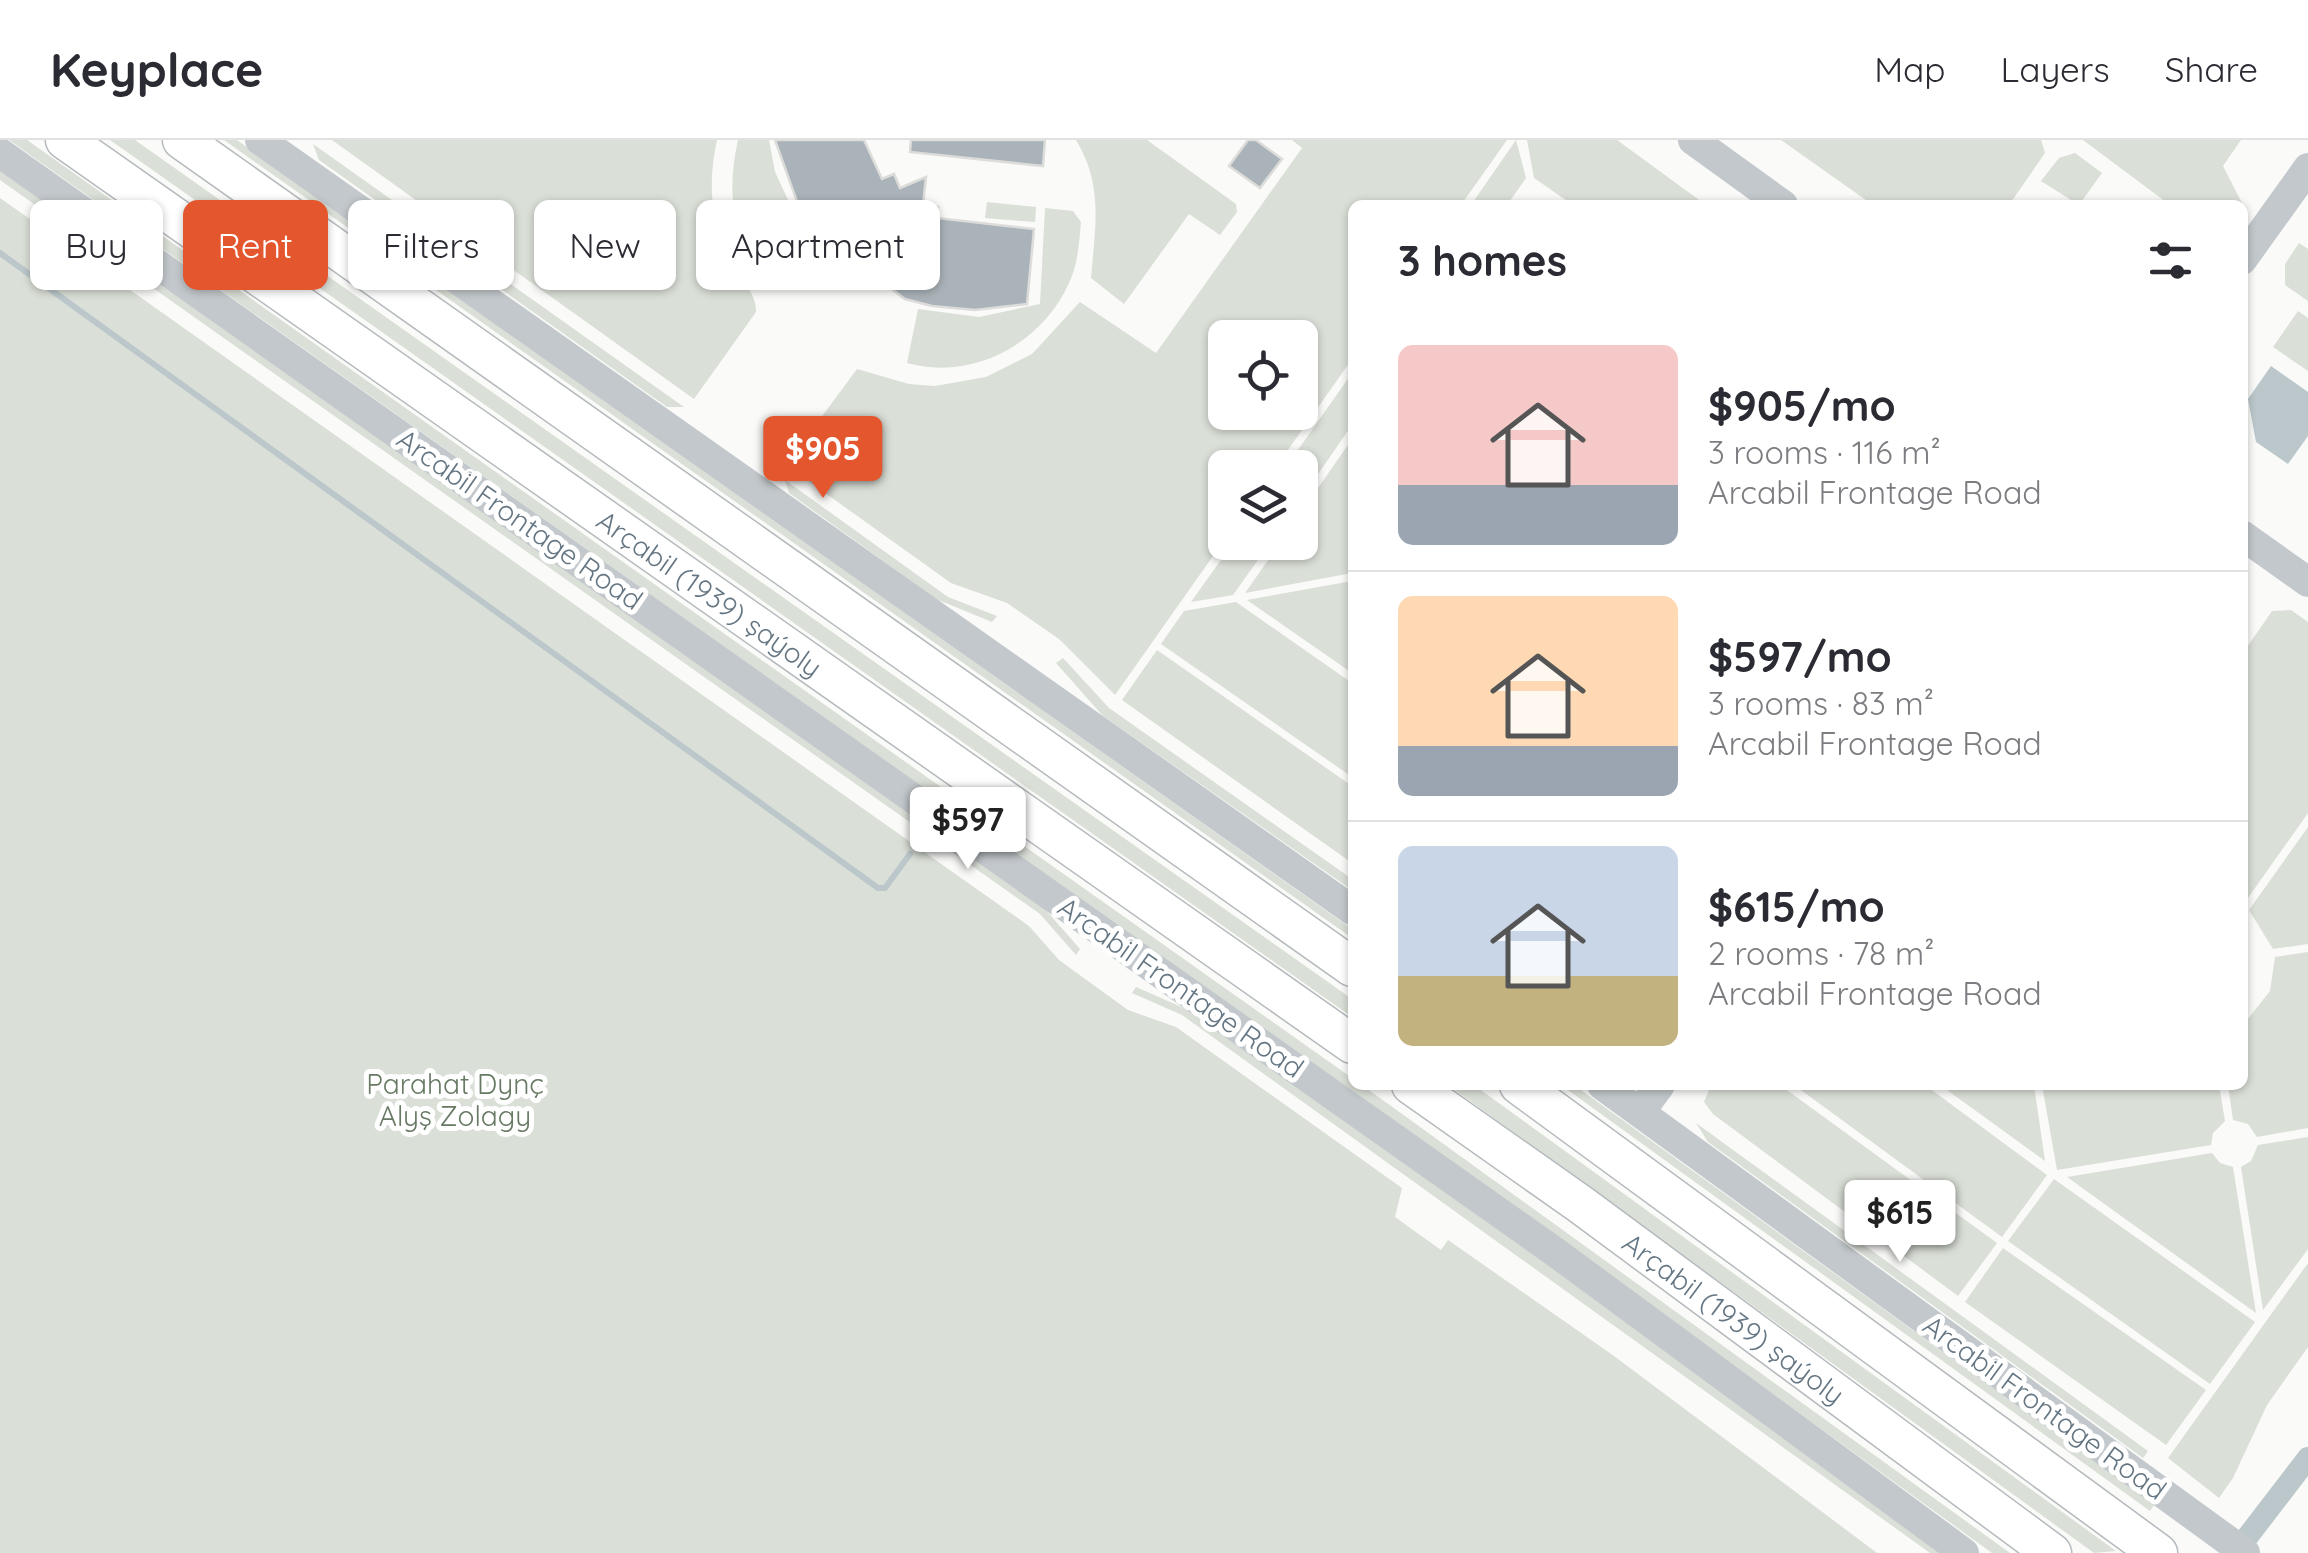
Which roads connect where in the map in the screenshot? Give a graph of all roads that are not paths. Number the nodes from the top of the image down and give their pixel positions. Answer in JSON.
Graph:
{"nodes":[{"id":1,"x":65,"y":140,"type":"edge"},
{"id":2,"x":182,"y":140,"type":"edge"},
{"id":3,"x":260,"y":140,"type":"edge"},
{"id":4,"x":1693,"y":140,"type":"edge"},
{"id":5,"x":0,"y":152,"type":"edge"},
{"id":6,"x":2308,"y":168,"type":"edge"},
{"id":7,"x":1776,"y":200,"type":"edge"},
{"id":8,"x":2248,"y":252,"type":"edge"},
{"id":9,"x":2248,"y":539,"type":"edge"},
{"id":10,"x":2308,"y":582,"type":"edge"},
{"id":11,"x":1348,"y":907,"type":"edge"},
{"id":12,"x":1348,"y":964,"type":"edge"},
{"id":13,"x":1348,"y":1041,"type":"edge"},
{"id":14,"x":1418,"y":1090,"type":"edge"},
{"id":15,"x":1526,"y":1090,"type":"edge"},
{"id":16,"x":1609,"y":1090,"type":"edge"},
{"id":17,"x":1656,"y":1090,"type":"edge"},
{"id":18,"x":1640,"y":1112,"type":"junction"},
{"id":19,"x":2145,"y":1544,"type":"edge"},
{"id":20,"x":1964,"y":1553,"type":"edge"},
{"id":21,"x":2052,"y":1553,"type":"edge"},
{"id":22,"x":2246,"y":1553,"type":"edge"}],
"edges":[{"from":1,"to":13,"type":"main road","name":"Arçabil (1939) şaýoly"},
{"from":2,"to":12,"type":"main road"},
{"from":3,"to":11,"type":"street"},
{"from":4,"to":7,"type":"street"},
{"from":5,"to":20,"type":"street","name":"Arcabil Frontage Road"},
{"from":6,"to":8,"type":"street"},
{"from":9,"to":10,"type":"street"},
{"from":14,"to":21,"type":"main road","name":"Arçabil (1939) şaýoly"},
{"from":15,"to":19,"type":"main road"},
{"from":16,"to":18,"type":"street","name":"Arcabil Frontage Road"},
{"from":17,"to":18,"type":"street"},
{"from":18,"to":22,"type":"street","name":"Arcabil Frontage Road"}]}
